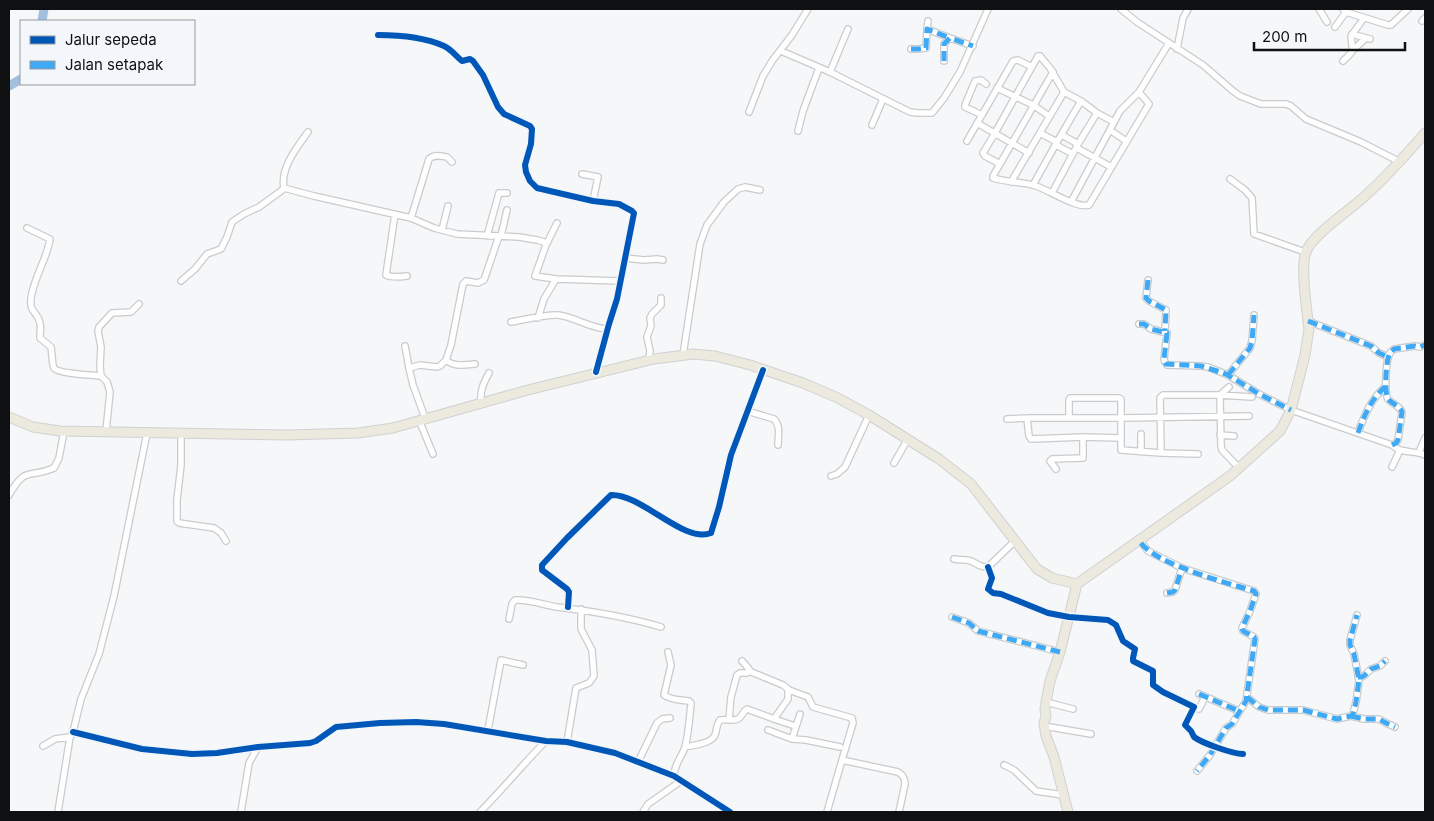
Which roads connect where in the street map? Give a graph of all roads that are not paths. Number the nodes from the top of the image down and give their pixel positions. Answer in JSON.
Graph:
{"nodes":[{"id":1,"x":808,"y":9,"type":"edge"},
{"id":2,"x":988,"y":9,"type":"edge"},
{"id":3,"x":1121,"y":9,"type":"edge"},
{"id":4,"x":1188,"y":9,"type":"edge"},
{"id":5,"x":1319,"y":9,"type":"edge"},
{"id":6,"x":1344,"y":10,"type":"edge"},
{"id":7,"x":1404,"y":10,"type":"edge"},
{"id":8,"x":1364,"y":18,"type":"junction"},
{"id":9,"x":928,"y":21,"type":"dead end"},
{"id":10,"x":1327,"y":22,"type":"dead end"},
{"id":11,"x":1335,"y":27,"type":"dead end"},
{"id":12,"x":848,"y":29,"type":"dead end"},
{"id":13,"x":927,"y":29,"type":"junction"},
{"id":14,"x":1352,"y":34,"type":"junction"},
{"id":15,"x":378,"y":35,"type":"dead end"},
{"id":16,"x":950,"y":38,"type":"junction"},
{"id":17,"x":972,"y":46,"type":"junction"},
{"id":18,"x":1167,"y":46,"type":"junction"},
{"id":19,"x":910,"y":49,"type":"dead end"},
{"id":20,"x":1177,"y":49,"type":"junction"},
{"id":21,"x":1353,"y":50,"type":"junction"},
{"id":22,"x":781,"y":51,"type":"junction"},
{"id":23,"x":1343,"y":61,"type":"dead end"},
{"id":24,"x":944,"y":62,"type":"dead end"},
{"id":25,"x":1032,"y":67,"type":"junction"},
{"id":26,"x":819,"y":68,"type":"junction"},
{"id":27,"x":830,"y":72,"type":"junction"},
{"id":28,"x":1053,"y":72,"type":"junction"},
{"id":29,"x":986,"y":84,"type":"dead end"},
{"id":30,"x":997,"y":88,"type":"junction"},
{"id":31,"x":1140,"y":91,"type":"junction"},
{"id":32,"x":1064,"y":92,"type":"junction"},
{"id":33,"x":1015,"y":97,"type":"junction"},
{"id":34,"x":883,"y":99,"type":"junction"},
{"id":35,"x":1081,"y":101,"type":"junction"},
{"id":36,"x":1033,"y":105,"type":"junction"},
{"id":37,"x":748,"y":112,"type":"dead end"},
{"id":38,"x":1097,"y":113,"type":"junction"},
{"id":39,"x":982,"y":115,"type":"junction"},
{"id":40,"x":1050,"y":116,"type":"junction"},
{"id":41,"x":1114,"y":122,"type":"junction"},
{"id":42,"x":977,"y":123,"type":"junction"},
{"id":43,"x":872,"y":125,"type":"dead end"},
{"id":44,"x":1110,"y":130,"type":"junction"},
{"id":45,"x":798,"y":131,"type":"dead end"},
{"id":46,"x":308,"y":132,"type":"dead end"},
{"id":47,"x":995,"y":133,"type":"junction"},
{"id":48,"x":1040,"y":133,"type":"junction"},
{"id":49,"x":1425,"y":133,"type":"edge"},
{"id":50,"x":1062,"y":135,"type":"junction"},
{"id":51,"x":1126,"y":141,"type":"junction"},
{"id":52,"x":967,"y":142,"type":"dead end"},
{"id":53,"x":1012,"y":144,"type":"junction"},
{"id":54,"x":1056,"y":144,"type":"junction"},
{"id":55,"x":1076,"y":149,"type":"junction"},
{"id":56,"x":1029,"y":153,"type":"junction"},
{"id":57,"x":1095,"y":158,"type":"junction"},
{"id":58,"x":452,"y":162,"type":"dead end"},
{"id":59,"x":1400,"y":162,"type":"junction"},
{"id":60,"x":1000,"y":164,"type":"junction"},
{"id":61,"x":1111,"y":167,"type":"junction"},
{"id":62,"x":582,"y":174,"type":"dead end"},
{"id":63,"x":1230,"y":179,"type":"dead end"},
{"id":64,"x":1012,"y":182,"type":"junction"},
{"id":65,"x":1034,"y":186,"type":"junction"},
{"id":66,"x":284,"y":188,"type":"junction"},
{"id":67,"x":760,"y":190,"type":"dead end"},
{"id":68,"x":507,"y":193,"type":"dead end"},
{"id":69,"x":1052,"y":193,"type":"junction"},
{"id":70,"x":593,"y":201,"type":"junction"},
{"id":71,"x":1071,"y":202,"type":"junction"},
{"id":72,"x":448,"y":206,"type":"dead end"},
{"id":73,"x":507,"y":210,"type":"dead end"},
{"id":74,"x":395,"y":214,"type":"junction"},
{"id":75,"x":411,"y":218,"type":"junction"},
{"id":76,"x":557,"y":224,"type":"dead end"},
{"id":77,"x":27,"y":228,"type":"dead end"},
{"id":78,"x":442,"y":230,"type":"junction"},
{"id":79,"x":487,"y":236,"type":"junction"},
{"id":80,"x":500,"y":236,"type":"junction"},
{"id":81,"x":546,"y":245,"type":"junction"},
{"id":82,"x":1306,"y":252,"type":"junction"},
{"id":83,"x":625,"y":258,"type":"junction"},
{"id":84,"x":663,"y":260,"type":"dead end"},
{"id":85,"x":406,"y":276,"type":"dead end"},
{"id":86,"x":556,"y":279,"type":"junction"},
{"id":87,"x":1148,"y":280,"type":"dead end"},
{"id":88,"x":181,"y":281,"type":"dead end"},
{"id":89,"x":621,"y":281,"type":"junction"},
{"id":90,"x":661,"y":298,"type":"dead end"},
{"id":91,"x":139,"y":304,"type":"dead end"},
{"id":92,"x":1254,"y":315,"type":"dead end"},
{"id":93,"x":538,"y":318,"type":"junction"},
{"id":94,"x":511,"y":322,"type":"dead end"},
{"id":95,"x":1308,"y":322,"type":"junction"},
{"id":96,"x":1139,"y":324,"type":"dead end"},
{"id":97,"x":607,"y":329,"type":"junction"},
{"id":98,"x":1165,"y":331,"type":"junction"},
{"id":99,"x":1425,"y":345,"type":"edge"},
{"id":100,"x":405,"y":346,"type":"dead end"},
{"id":101,"x":683,"y":355,"type":"junction"},
{"id":102,"x":1388,"y":356,"type":"junction"},
{"id":103,"x":446,"y":360,"type":"junction"},
{"id":104,"x":649,"y":360,"type":"junction"},
{"id":105,"x":475,"y":364,"type":"dead end"},
{"id":106,"x":409,"y":368,"type":"junction"},
{"id":107,"x":763,"y":370,"type":"junction"},
{"id":108,"x":596,"y":372,"type":"junction"},
{"id":109,"x":488,"y":373,"type":"dead end"},
{"id":110,"x":1228,"y":375,"type":"junction"},
{"id":111,"x":102,"y":376,"type":"junction"},
{"id":112,"x":1385,"y":386,"type":"junction"},
{"id":113,"x":1229,"y":387,"type":"dead end"},
{"id":114,"x":1220,"y":395,"type":"junction"},
{"id":115,"x":1252,"y":397,"type":"dead end"},
{"id":116,"x":481,"y":403,"type":"junction"},
{"id":117,"x":1290,"y":410,"type":"junction"},
{"id":118,"x":748,"y":411,"type":"junction"},
{"id":119,"x":869,"y":415,"type":"junction"},
{"id":120,"x":1249,"y":416,"type":"dead end"},
{"id":121,"x":9,"y":417,"type":"edge"},
{"id":122,"x":1160,"y":417,"type":"junction"},
{"id":123,"x":1220,"y":417,"type":"junction"},
{"id":124,"x":1027,"y":418,"type":"junction"},
{"id":125,"x":1069,"y":418,"type":"junction"},
{"id":126,"x":1121,"y":418,"type":"junction"},
{"id":127,"x":422,"y":419,"type":"junction"},
{"id":128,"x":1007,"y":419,"type":"dead end"},
{"id":129,"x":64,"y":431,"type":"junction"},
{"id":130,"x":106,"y":431,"type":"junction"},
{"id":131,"x":181,"y":432,"type":"junction"},
{"id":132,"x":147,"y":433,"type":"junction"},
{"id":133,"x":1358,"y":433,"type":"junction"},
{"id":134,"x":1141,"y":434,"type":"dead end"},
{"id":135,"x":1220,"y":435,"type":"junction"},
{"id":136,"x":1234,"y":436,"type":"dead end"},
{"id":137,"x":1083,"y":437,"type":"junction"},
{"id":138,"x":1120,"y":438,"type":"junction"},
{"id":139,"x":1425,"y":438,"type":"edge"},
{"id":140,"x":908,"y":440,"type":"junction"},
{"id":141,"x":1392,"y":445,"type":"junction"},
{"id":142,"x":778,"y":446,"type":"dead end"},
{"id":143,"x":1400,"y":450,"type":"junction"},
{"id":144,"x":1142,"y":452,"type":"junction"},
{"id":145,"x":1161,"y":453,"type":"junction"},
{"id":146,"x":1422,"y":453,"type":"edge"},
{"id":147,"x":433,"y":454,"type":"dead end"},
{"id":148,"x":1198,"y":454,"type":"dead end"},
{"id":149,"x":894,"y":463,"type":"dead end"},
{"id":150,"x":1392,"y":467,"type":"dead end"},
{"id":151,"x":1239,"y":468,"type":"junction"},
{"id":152,"x":1056,"y":470,"type":"dead end"},
{"id":153,"x":831,"y":476,"type":"dead end"},
{"id":154,"x":9,"y":495,"type":"edge"},
{"id":155,"x":1139,"y":539,"type":"junction"},
{"id":156,"x":226,"y":541,"type":"dead end"},
{"id":157,"x":1015,"y":541,"type":"junction"},
{"id":158,"x":954,"y":559,"type":"dead end"},
{"id":159,"x":988,"y":567,"type":"junction"},
{"id":160,"x":1182,"y":568,"type":"junction"},
{"id":161,"x":1077,"y":584,"type":"junction"},
{"id":162,"x":1167,"y":593,"type":"dead end"},
{"id":163,"x":568,"y":607,"type":"junction"},
{"id":164,"x":581,"y":609,"type":"junction"},
{"id":165,"x":1357,"y":615,"type":"dead end"},
{"id":166,"x":952,"y":617,"type":"dead end"},
{"id":167,"x":1069,"y":617,"type":"junction"},
{"id":168,"x":509,"y":619,"type":"dead end"},
{"id":169,"x":661,"y":627,"type":"dead end"},
{"id":170,"x":668,"y":652,"type":"dead end"},
{"id":171,"x":1060,"y":652,"type":"junction"},
{"id":172,"x":742,"y":661,"type":"dead end"},
{"id":173,"x":1385,"y":661,"type":"dead end"},
{"id":174,"x":523,"y":665,"type":"dead end"},
{"id":175,"x":749,"y":671,"type":"junction"},
{"id":176,"x":1358,"y":677,"type":"junction"},
{"id":177,"x":789,"y":690,"type":"junction"},
{"id":178,"x":1198,"y":694,"type":"dead end"},
{"id":179,"x":1205,"y":697,"type":"junction"},
{"id":180,"x":1247,"y":697,"type":"junction"},
{"id":181,"x":1046,"y":702,"type":"junction"},
{"id":182,"x":1194,"y":707,"type":"junction"},
{"id":183,"x":1073,"y":709,"type":"dead end"},
{"id":184,"x":1239,"y":711,"type":"junction"},
{"id":185,"x":800,"y":714,"type":"dead end"},
{"id":186,"x":1351,"y":716,"type":"junction"},
{"id":187,"x":670,"y":718,"type":"dead end"},
{"id":188,"x":729,"y":719,"type":"junction"},
{"id":189,"x":774,"y":719,"type":"junction"},
{"id":190,"x":795,"y":726,"type":"junction"},
{"id":191,"x":1044,"y":726,"type":"junction"},
{"id":192,"x":1396,"y":727,"type":"dead end"},
{"id":193,"x":488,"y":730,"type":"junction"},
{"id":194,"x":768,"y":730,"type":"dead end"},
{"id":195,"x":71,"y":734,"type":"junction"},
{"id":196,"x":1091,"y":734,"type":"dead end"},
{"id":197,"x":792,"y":739,"type":"junction"},
{"id":198,"x":546,"y":741,"type":"junction"},
{"id":199,"x":567,"y":742,"type":"junction"},
{"id":200,"x":43,"y":746,"type":"dead end"},
{"id":201,"x":1216,"y":746,"type":"junction"},
{"id":202,"x":258,"y":747,"type":"junction"},
{"id":203,"x":685,"y":747,"type":"junction"},
{"id":204,"x":840,"y":747,"type":"dead end"},
{"id":205,"x":1243,"y":754,"type":"dead end"},
{"id":206,"x":842,"y":760,"type":"junction"},
{"id":207,"x":638,"y":762,"type":"junction"},
{"id":208,"x":1004,"y":765,"type":"dead end"},
{"id":209,"x":1197,"y":771,"type":"dead end"},
{"id":210,"x":674,"y":776,"type":"junction"},
{"id":211,"x":681,"y":781,"type":"junction"},
{"id":212,"x":1064,"y":795,"type":"junction"},
{"id":213,"x":726,"y":811,"type":"edge"},
{"id":214,"x":58,"y":812,"type":"edge"},
{"id":215,"x":241,"y":812,"type":"edge"},
{"id":216,"x":480,"y":812,"type":"edge"},
{"id":217,"x":643,"y":812,"type":"edge"},
{"id":218,"x":828,"y":812,"type":"edge"},
{"id":219,"x":899,"y":812,"type":"edge"},
{"id":220,"x":1068,"y":812,"type":"edge"}],
"edges":[{"from":1,"to":22,"type":"street"},
{"from":2,"to":17,"type":"street"},
{"from":3,"to":18,"type":"street"},
{"from":4,"to":20,"type":"street"},
{"from":5,"to":10,"type":"street"},
{"from":6,"to":8,"type":"street"},
{"from":6,"to":11,"type":"street"},
{"from":7,"to":8,"type":"street"},
{"from":8,"to":14,"type":"street"},
{"from":9,"to":13,"type":"street"},
{"from":12,"to":27,"type":"street"},
{"from":13,"to":16,"type":"street"},
{"from":13,"to":19,"type":"street"},
{"from":14,"to":21,"type":"street"},
{"from":14,"to":21,"type":"street"},
{"from":15,"to":70,"type":"street"},
{"from":16,"to":17,"type":"street"},
{"from":16,"to":24,"type":"street"},
{"from":17,"to":34,"type":"street"},
{"from":18,"to":20,"type":"street"},
{"from":18,"to":31,"type":"street"},
{"from":20,"to":59,"type":"street"},
{"from":21,"to":23,"type":"street"},
{"from":22,"to":26,"type":"street"},
{"from":22,"to":37,"type":"street"},
{"from":25,"to":28,"type":"street"},
{"from":25,"to":30,"type":"street"},
{"from":25,"to":33,"type":"street"},
{"from":26,"to":27,"type":"street"},
{"from":26,"to":45,"type":"street"},
{"from":27,"to":34,"type":"street"},
{"from":28,"to":32,"type":"street"},
{"from":28,"to":36,"type":"street"},
{"from":29,"to":39,"type":"street"},
{"from":30,"to":33,"type":"street"},
{"from":30,"to":39,"type":"street"},
{"from":31,"to":41,"type":"street"},
{"from":31,"to":51,"type":"street"},
{"from":32,"to":35,"type":"street"},
{"from":32,"to":40,"type":"street"},
{"from":33,"to":36,"type":"street"},
{"from":33,"to":47,"type":"street"},
{"from":34,"to":43,"type":"street"},
{"from":35,"to":38,"type":"street"},
{"from":35,"to":50,"type":"street"},
{"from":36,"to":40,"type":"street"},
{"from":36,"to":53,"type":"street"},
{"from":38,"to":41,"type":"street"},
{"from":38,"to":55,"type":"street"},
{"from":39,"to":42,"type":"street"},
{"from":40,"to":48,"type":"street"},
{"from":41,"to":44,"type":"street"},
{"from":42,"to":47,"type":"street"},
{"from":42,"to":52,"type":"street"},
{"from":44,"to":51,"type":"street"},
{"from":44,"to":57,"type":"street"},
{"from":46,"to":66,"type":"street"},
{"from":47,"to":53,"type":"street"},
{"from":47,"to":60,"type":"street"},
{"from":48,"to":54,"type":"street"},
{"from":48,"to":56,"type":"street"},
{"from":49,"to":59,"type":"main road"},
{"from":50,"to":54,"type":"street"},
{"from":50,"to":55,"type":"street"},
{"from":51,"to":61,"type":"street"},
{"from":53,"to":56,"type":"street"},
{"from":53,"to":60,"type":"street"},
{"from":54,"to":55,"type":"street"},
{"from":54,"to":65,"type":"street"},
{"from":55,"to":57,"type":"street"},
{"from":55,"to":69,"type":"street"},
{"from":56,"to":64,"type":"street"},
{"from":57,"to":61,"type":"street"},
{"from":57,"to":71,"type":"street"},
{"from":58,"to":75,"type":"street"},
{"from":59,"to":82,"type":"main road"},
{"from":60,"to":64,"type":"street"},
{"from":61,"to":71,"type":"street"},
{"from":62,"to":70,"type":"street"},
{"from":63,"to":82,"type":"street"},
{"from":64,"to":65,"type":"street"},
{"from":65,"to":69,"type":"street"},
{"from":66,"to":74,"type":"street"},
{"from":66,"to":88,"type":"street"},
{"from":67,"to":101,"type":"street"},
{"from":68,"to":79,"type":"street"},
{"from":69,"to":71,"type":"street"},
{"from":70,"to":83,"type":"street"},
{"from":72,"to":78,"type":"street"},
{"from":73,"to":80,"type":"street"},
{"from":74,"to":75,"type":"street"},
{"from":74,"to":85,"type":"street"},
{"from":75,"to":78,"type":"street"},
{"from":76,"to":81,"type":"street"},
{"from":77,"to":111,"type":"street"},
{"from":78,"to":79,"type":"street"},
{"from":79,"to":80,"type":"street"},
{"from":80,"to":81,"type":"street"},
{"from":80,"to":103,"type":"street"},
{"from":81,"to":86,"type":"street"},
{"from":82,"to":95,"type":"main road"},
{"from":83,"to":84,"type":"street"},
{"from":83,"to":89,"type":"street"},
{"from":86,"to":89,"type":"street"},
{"from":86,"to":93,"type":"street"},
{"from":87,"to":98,"type":"street"},
{"from":89,"to":97,"type":"street"},
{"from":90,"to":104,"type":"street"},
{"from":91,"to":111,"type":"street"},
{"from":92,"to":110,"type":"street"},
{"from":93,"to":94,"type":"street"},
{"from":93,"to":97,"type":"street"},
{"from":95,"to":102,"type":"street"},
{"from":95,"to":117,"type":"main road"},
{"from":96,"to":98,"type":"street"},
{"from":97,"to":108,"type":"street"},
{"from":98,"to":110,"type":"street"},
{"from":99,"to":102,"type":"street"},
{"from":100,"to":106,"type":"street"},
{"from":101,"to":104,"type":"main road"},
{"from":101,"to":107,"type":"main road"},
{"from":102,"to":112,"type":"street"},
{"from":103,"to":105,"type":"street"},
{"from":103,"to":106,"type":"street"},
{"from":104,"to":108,"type":"main road"},
{"from":106,"to":127,"type":"street"},
{"from":107,"to":118,"type":"street"},
{"from":107,"to":119,"type":"main road"},
{"from":108,"to":116,"type":"main road"},
{"from":109,"to":116,"type":"street"},
{"from":110,"to":117,"type":"street"},
{"from":111,"to":130,"type":"street"},
{"from":112,"to":133,"type":"street"},
{"from":112,"to":141,"type":"street"},
{"from":113,"to":114,"type":"street"},
{"from":114,"to":115,"type":"street"},
{"from":114,"to":122,"type":"street"},
{"from":114,"to":123,"type":"street"},
{"from":116,"to":127,"type":"main road"},
{"from":117,"to":133,"type":"street"},
{"from":117,"to":151,"type":"main road"},
{"from":118,"to":142,"type":"street"},
{"from":118,"to":163,"type":"street"},
{"from":119,"to":140,"type":"main road"},
{"from":119,"to":153,"type":"street"},
{"from":120,"to":123,"type":"street"},
{"from":121,"to":129,"type":"main road"},
{"from":122,"to":123,"type":"street"},
{"from":122,"to":126,"type":"street"},
{"from":122,"to":145,"type":"street"},
{"from":123,"to":135,"type":"street"},
{"from":124,"to":125,"type":"street"},
{"from":124,"to":128,"type":"street"},
{"from":124,"to":137,"type":"street"},
{"from":125,"to":126,"type":"street"},
{"from":125,"to":126,"type":"street"},
{"from":126,"to":138,"type":"street"},
{"from":127,"to":131,"type":"main road"},
{"from":127,"to":147,"type":"street"},
{"from":129,"to":130,"type":"main road"},
{"from":129,"to":154,"type":"street"},
{"from":130,"to":132,"type":"main road"},
{"from":131,"to":132,"type":"main road"},
{"from":131,"to":156,"type":"street"},
{"from":132,"to":195,"type":"street"},
{"from":133,"to":141,"type":"street"},
{"from":134,"to":144,"type":"street"},
{"from":135,"to":136,"type":"street"},
{"from":135,"to":151,"type":"street"},
{"from":137,"to":138,"type":"street"},
{"from":137,"to":152,"type":"street"},
{"from":138,"to":144,"type":"street"},
{"from":139,"to":146,"type":"street"},
{"from":140,"to":149,"type":"street"},
{"from":140,"to":157,"type":"main road"},
{"from":141,"to":143,"type":"street"},
{"from":143,"to":146,"type":"street"},
{"from":143,"to":150,"type":"street"},
{"from":144,"to":145,"type":"street"},
{"from":145,"to":148,"type":"street"},
{"from":151,"to":155,"type":"main road"},
{"from":155,"to":160,"type":"street"},
{"from":155,"to":161,"type":"main road"},
{"from":157,"to":159,"type":"street"},
{"from":157,"to":161,"type":"main road"},
{"from":158,"to":159,"type":"street"},
{"from":159,"to":167,"type":"street"},
{"from":160,"to":162,"type":"street"},
{"from":160,"to":180,"type":"street"},
{"from":161,"to":167,"type":"main road"},
{"from":163,"to":164,"type":"street"},
{"from":163,"to":168,"type":"street"},
{"from":164,"to":169,"type":"street"},
{"from":164,"to":199,"type":"street"},
{"from":165,"to":176,"type":"street"},
{"from":166,"to":171,"type":"street"},
{"from":167,"to":171,"type":"main road"},
{"from":167,"to":182,"type":"street"},
{"from":170,"to":203,"type":"street"},
{"from":171,"to":181,"type":"main road"},
{"from":172,"to":175,"type":"street"},
{"from":173,"to":176,"type":"street"},
{"from":174,"to":193,"type":"street"},
{"from":175,"to":177,"type":"street"},
{"from":175,"to":188,"type":"street"},
{"from":176,"to":186,"type":"street"},
{"from":177,"to":189,"type":"street"},
{"from":177,"to":206,"type":"street"},
{"from":178,"to":179,"type":"street"},
{"from":179,"to":182,"type":"street"},
{"from":179,"to":184,"type":"street"},
{"from":180,"to":184,"type":"street"},
{"from":180,"to":186,"type":"street"},
{"from":181,"to":183,"type":"street"},
{"from":181,"to":191,"type":"main road"},
{"from":182,"to":201,"type":"street"},
{"from":184,"to":201,"type":"street"},
{"from":185,"to":190,"type":"street"},
{"from":186,"to":192,"type":"street"},
{"from":187,"to":207,"type":"street"},
{"from":188,"to":189,"type":"street"},
{"from":188,"to":203,"type":"street"},
{"from":189,"to":190,"type":"street"},
{"from":190,"to":197,"type":"street"},
{"from":191,"to":196,"type":"street"},
{"from":191,"to":212,"type":"main road"},
{"from":193,"to":198,"type":"street"},
{"from":193,"to":202,"type":"street"},
{"from":194,"to":197,"type":"street"},
{"from":195,"to":200,"type":"street"},
{"from":195,"to":202,"type":"street"},
{"from":195,"to":214,"type":"street"},
{"from":197,"to":204,"type":"street"},
{"from":198,"to":199,"type":"street"},
{"from":198,"to":216,"type":"street"},
{"from":199,"to":207,"type":"street"},
{"from":201,"to":205,"type":"street"},
{"from":201,"to":209,"type":"street"},
{"from":202,"to":215,"type":"street"},
{"from":203,"to":210,"type":"street"},
{"from":206,"to":218,"type":"street"},
{"from":206,"to":219,"type":"street"},
{"from":207,"to":210,"type":"street"},
{"from":208,"to":212,"type":"street"},
{"from":210,"to":211,"type":"street"},
{"from":211,"to":213,"type":"street"},
{"from":211,"to":217,"type":"street"},
{"from":212,"to":220,"type":"main road"}]}
